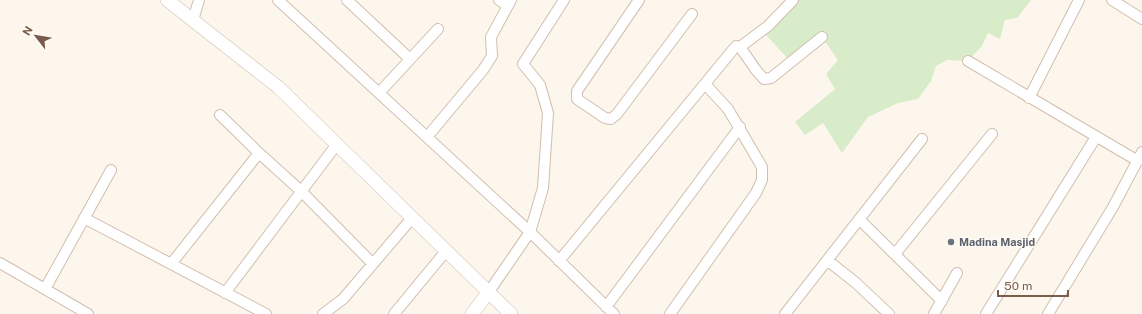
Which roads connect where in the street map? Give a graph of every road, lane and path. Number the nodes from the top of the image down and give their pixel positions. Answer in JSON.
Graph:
{"nodes":[{"id":1,"x":166,"y":0,"type":"edge"},
{"id":2,"x":199,"y":0,"type":"edge"},
{"id":3,"x":278,"y":0,"type":"edge"},
{"id":4,"x":347,"y":0,"type":"edge"},
{"id":5,"x":499,"y":0,"type":"edge"},
{"id":6,"x":564,"y":0,"type":"edge"},
{"id":7,"x":639,"y":0,"type":"edge"},
{"id":8,"x":793,"y":0,"type":"edge"},
{"id":9,"x":1079,"y":0,"type":"edge"},
{"id":10,"x":1112,"y":0,"type":"edge"},
{"id":11,"x":509,"y":3,"type":"edge"},
{"id":12,"x":692,"y":14,"type":"dead end"},
{"id":13,"x":1142,"y":19,"type":"edge"},
{"id":14,"x":193,"y":20,"type":"junction"},
{"id":15,"x":438,"y":28,"type":"dead end"},
{"id":16,"x":822,"y":37,"type":"dead end"},
{"id":17,"x":740,"y":47,"type":"junction"},
{"id":18,"x":410,"y":59,"type":"junction"},
{"id":19,"x":968,"y":61,"type":"dead end"},
{"id":20,"x":705,"y":84,"type":"junction"},
{"id":21,"x":379,"y":93,"type":"junction"},
{"id":22,"x":1030,"y":98,"type":"junction"},
{"id":23,"x":220,"y":115,"type":"dead end"},
{"id":24,"x":740,"y":127,"type":"junction"},
{"id":25,"x":992,"y":134,"type":"dead end"},
{"id":26,"x":427,"y":136,"type":"junction"},
{"id":27,"x":1096,"y":137,"type":"junction"},
{"id":28,"x":922,"y":139,"type":"dead end"},
{"id":29,"x":336,"y":144,"type":"junction"},
{"id":30,"x":259,"y":153,"type":"junction"},
{"id":31,"x":1140,"y":156,"type":"edge"},
{"id":32,"x":110,"y":170,"type":"dead end"},
{"id":33,"x":301,"y":191,"type":"junction"},
{"id":34,"x":84,"y":218,"type":"junction"},
{"id":35,"x":412,"y":218,"type":"junction"},
{"id":36,"x":859,"y":219,"type":"junction"},
{"id":37,"x":530,"y":232,"type":"junction"},
{"id":38,"x":446,"y":251,"type":"junction"},
{"id":39,"x":895,"y":254,"type":"junction"},
{"id":40,"x":827,"y":260,"type":"junction"},
{"id":41,"x":559,"y":261,"type":"junction"},
{"id":42,"x":0,"y":263,"type":"edge"},
{"id":43,"x":171,"y":264,"type":"junction"},
{"id":44,"x":373,"y":264,"type":"junction"},
{"id":45,"x":957,"y":273,"type":"dead end"},
{"id":46,"x":44,"y":289,"type":"junction"},
{"id":47,"x":488,"y":292,"type":"junction"},
{"id":48,"x":225,"y":293,"type":"junction"},
{"id":49,"x":942,"y":301,"type":"junction"},
{"id":50,"x":606,"y":307,"type":"junction"},
{"id":51,"x":88,"y":314,"type":"edge"},
{"id":52,"x":266,"y":314,"type":"edge"},
{"id":53,"x":323,"y":314,"type":"edge"},
{"id":54,"x":394,"y":314,"type":"edge"},
{"id":55,"x":472,"y":314,"type":"edge"},
{"id":56,"x":511,"y":314,"type":"edge"},
{"id":57,"x":614,"y":314,"type":"edge"},
{"id":58,"x":670,"y":314,"type":"edge"},
{"id":59,"x":785,"y":314,"type":"edge"},
{"id":60,"x":889,"y":314,"type":"edge"},
{"id":61,"x":934,"y":314,"type":"edge"},
{"id":62,"x":986,"y":314,"type":"edge"},
{"id":63,"x":1048,"y":314,"type":"edge"}],
"edges":[{"from":1,"to":14,"type":"street"},
{"from":2,"to":14,"type":"street"},
{"from":3,"to":21,"type":"street"},
{"from":4,"to":18,"type":"street"},
{"from":5,"to":11,"type":"street"},
{"from":6,"to":37,"type":"street"},
{"from":7,"to":12,"type":"street"},
{"from":8,"to":17,"type":"street"},
{"from":9,"to":22,"type":"street"},
{"from":10,"to":13,"type":"street"},
{"from":11,"to":26,"type":"street"},
{"from":14,"to":29,"type":"street"},
{"from":15,"to":18,"type":"street"},
{"from":16,"to":17,"type":"street"},
{"from":17,"to":20,"type":"street"},
{"from":18,"to":21,"type":"street"},
{"from":19,"to":22,"type":"street"},
{"from":20,"to":24,"type":"street"},
{"from":20,"to":41,"type":"street"},
{"from":21,"to":26,"type":"street"},
{"from":22,"to":27,"type":"street"},
{"from":23,"to":30,"type":"street"},
{"from":24,"to":50,"type":"street"},
{"from":24,"to":58,"type":"street"},
{"from":25,"to":39,"type":"street"},
{"from":26,"to":37,"type":"street"},
{"from":27,"to":31,"type":"street"},
{"from":27,"to":62,"type":"street"},
{"from":28,"to":36,"type":"street"},
{"from":29,"to":33,"type":"street"},
{"from":29,"to":35,"type":"street"},
{"from":30,"to":33,"type":"street"},
{"from":30,"to":43,"type":"street"},
{"from":31,"to":63,"type":"street"},
{"from":32,"to":34,"type":"street"},
{"from":33,"to":44,"type":"street"},
{"from":33,"to":48,"type":"street"},
{"from":34,"to":43,"type":"street"},
{"from":34,"to":46,"type":"street"},
{"from":35,"to":38,"type":"street"},
{"from":35,"to":44,"type":"street"},
{"from":36,"to":39,"type":"street"},
{"from":36,"to":40,"type":"street"},
{"from":37,"to":41,"type":"street"},
{"from":37,"to":47,"type":"street"},
{"from":38,"to":47,"type":"street"},
{"from":38,"to":54,"type":"street"},
{"from":39,"to":49,"type":"street"},
{"from":40,"to":59,"type":"street"},
{"from":40,"to":60,"type":"street"},
{"from":41,"to":50,"type":"street"},
{"from":42,"to":46,"type":"street"},
{"from":43,"to":48,"type":"street"},
{"from":44,"to":53,"type":"street"},
{"from":45,"to":49,"type":"street"},
{"from":46,"to":51,"type":"street"},
{"from":47,"to":55,"type":"street"},
{"from":47,"to":56,"type":"street"},
{"from":48,"to":52,"type":"street"},
{"from":49,"to":61,"type":"street"},
{"from":50,"to":57,"type":"street"}]}
